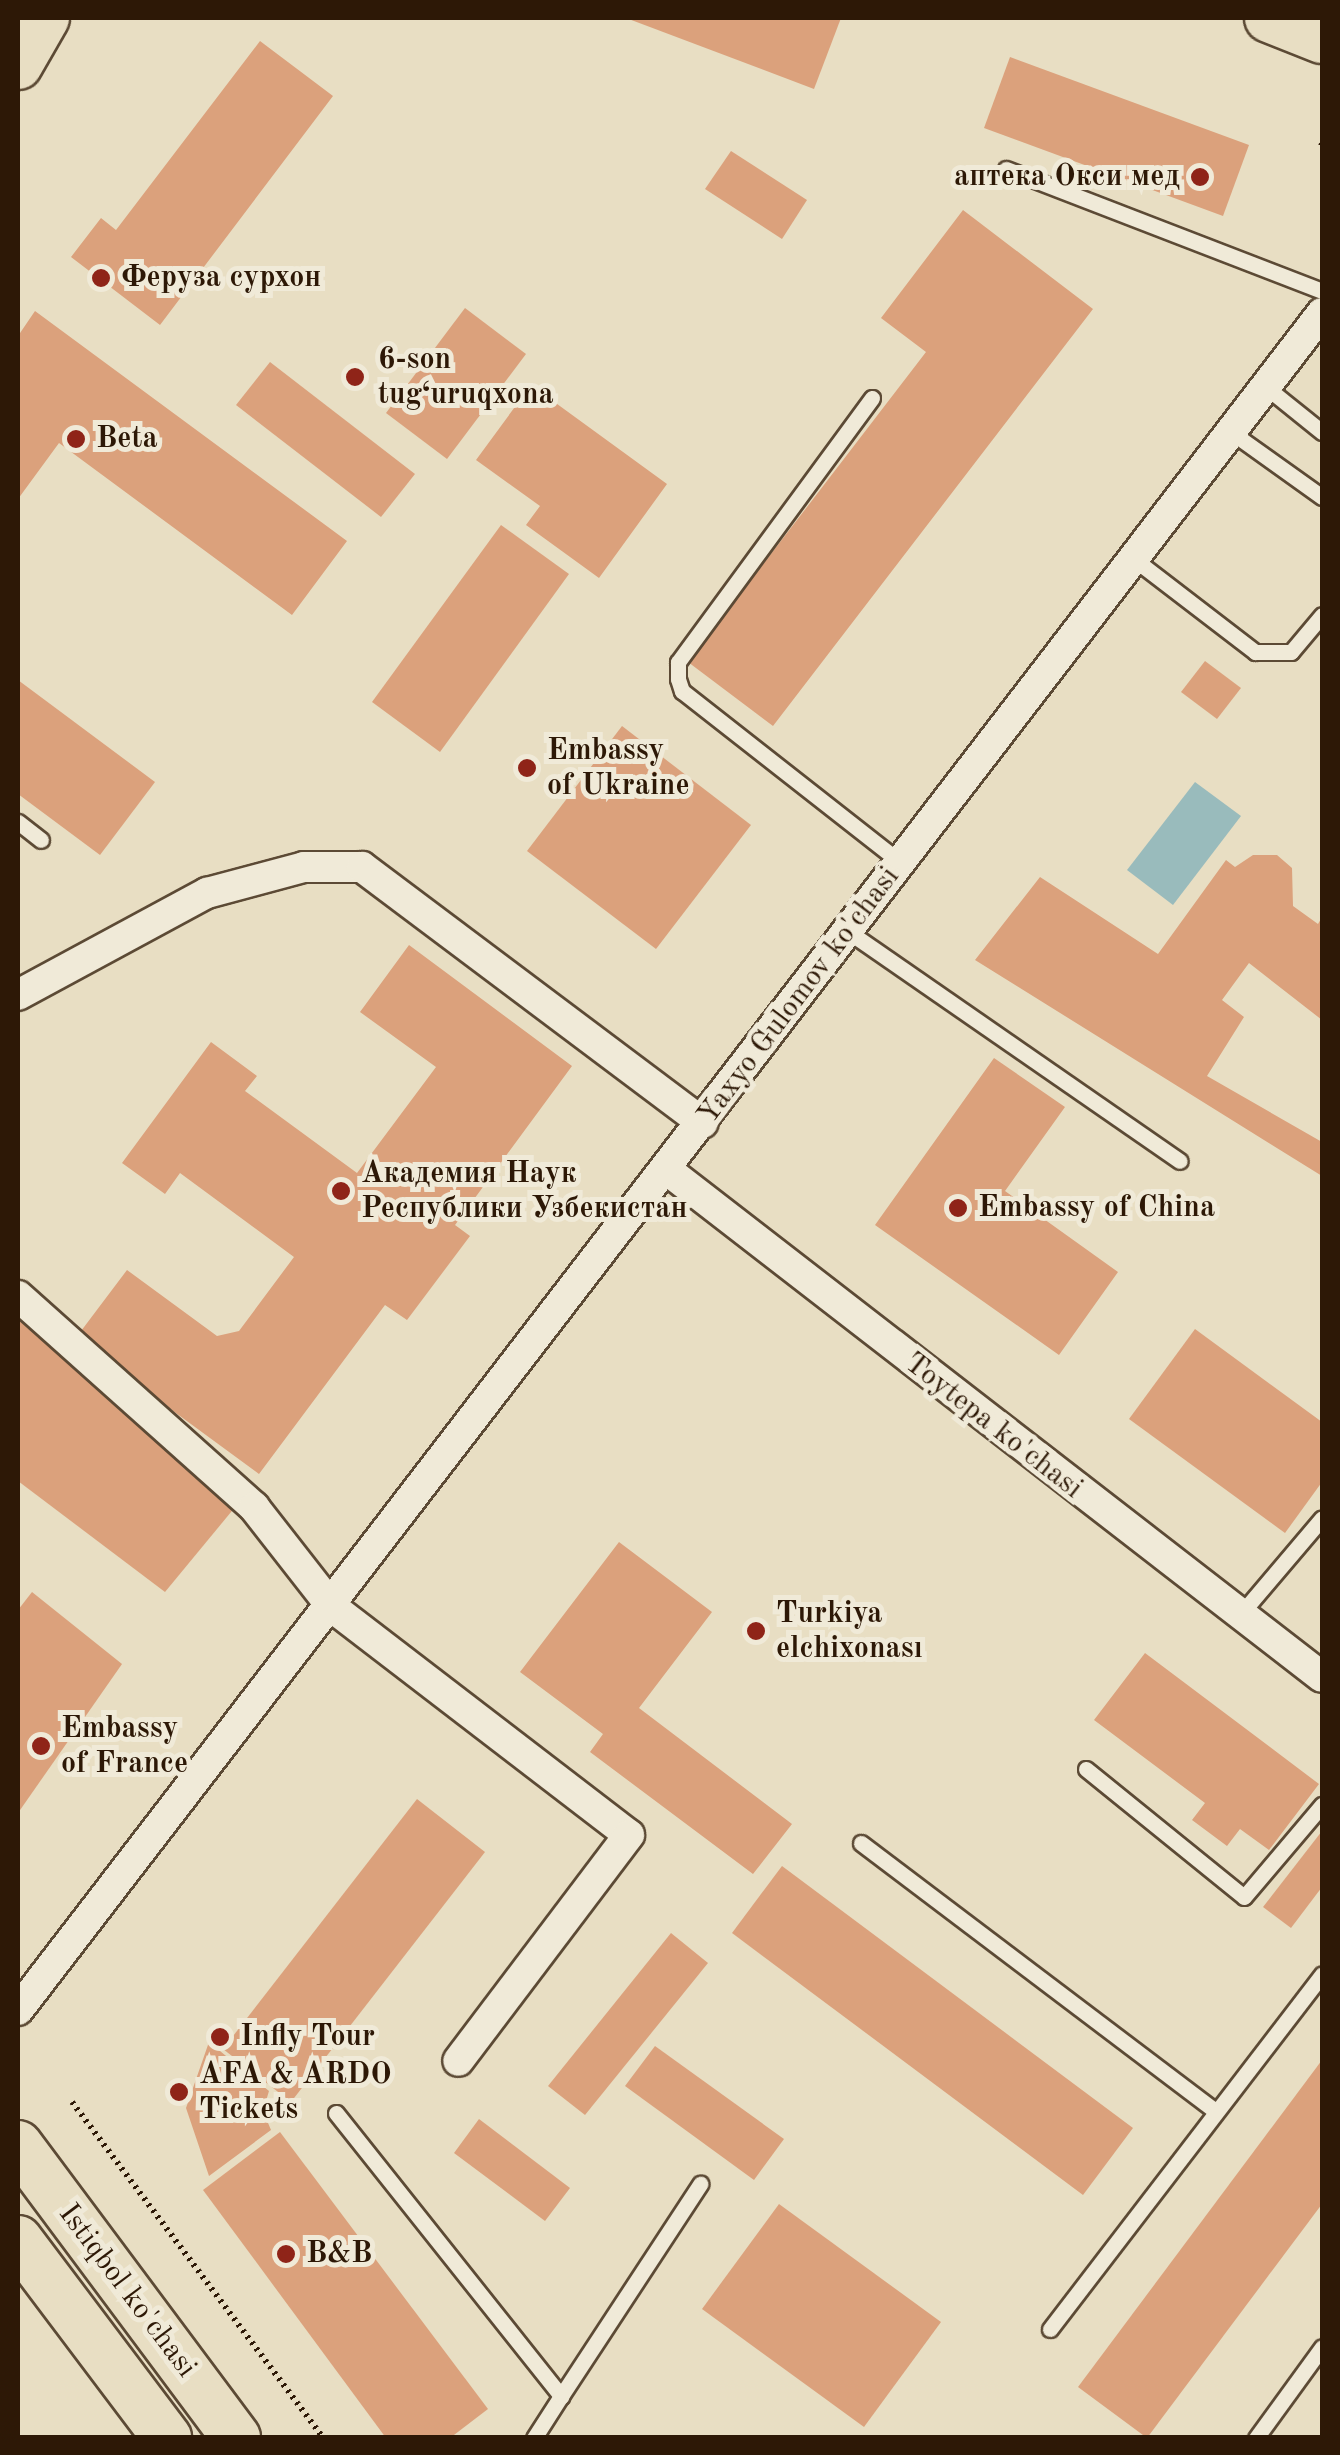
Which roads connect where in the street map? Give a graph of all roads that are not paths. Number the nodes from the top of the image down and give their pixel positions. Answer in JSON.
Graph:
{"nodes":[{"id":1,"x":45,"y":18,"type":"edge"},
{"id":2,"x":1269,"y":18,"type":"edge"},
{"id":3,"x":1322,"y":38,"type":"edge"},
{"id":4,"x":18,"y":65,"type":"edge"},
{"id":5,"x":1006,"y":168,"type":"dead end"},
{"id":6,"x":1322,"y":291,"type":"edge"},
{"id":7,"x":1322,"y":313,"type":"edge"},
{"id":8,"x":1266,"y":387,"type":"junction"},
{"id":9,"x":872,"y":398,"type":"dead end"},
{"id":10,"x":1231,"y":432,"type":"junction"},
{"id":11,"x":1322,"y":432,"type":"edge"},
{"id":12,"x":1322,"y":497,"type":"edge"},
{"id":13,"x":1134,"y":559,"type":"junction"},
{"id":14,"x":1322,"y":615,"type":"edge"},
{"id":15,"x":18,"y":822,"type":"edge"},
{"id":16,"x":41,"y":840,"type":"dead end"},
{"id":17,"x":900,"y":862,"type":"junction"},
{"id":18,"x":848,"y":932,"type":"junction"},
{"id":19,"x":18,"y":995,"type":"edge"},
{"id":20,"x":703,"y":1123,"type":"junction"},
{"id":21,"x":1180,"y":1161,"type":"dead end"},
{"id":22,"x":667,"y":1170,"type":"junction"},
{"id":23,"x":18,"y":1296,"type":"edge"},
{"id":24,"x":1322,"y":1518,"type":"edge"},
{"id":25,"x":332,"y":1607,"type":"junction"},
{"id":26,"x":1239,"y":1616,"type":"junction"},
{"id":27,"x":1322,"y":1677,"type":"edge"},
{"id":28,"x":1086,"y":1769,"type":"dead end"},
{"id":29,"x":1322,"y":1805,"type":"edge"},
{"id":30,"x":861,"y":1843,"type":"dead end"},
{"id":31,"x":1322,"y":1974,"type":"edge"},
{"id":32,"x":18,"y":2010,"type":"edge"},
{"id":33,"x":458,"y":2061,"type":"dead end"},
{"id":34,"x":1214,"y":2110,"type":"junction"},
{"id":35,"x":336,"y":2114,"type":"dead end"},
{"id":36,"x":18,"y":2146,"type":"edge"},
{"id":37,"x":700,"y":2184,"type":"dead end"},
{"id":38,"x":18,"y":2240,"type":"edge"},
{"id":39,"x":1050,"y":2329,"type":"dead end"},
{"id":40,"x":1322,"y":2346,"type":"edge"},
{"id":41,"x":561,"y":2396,"type":"junction"},
{"id":42,"x":167,"y":2438,"type":"edge"},
{"id":43,"x":236,"y":2438,"type":"edge"},
{"id":44,"x":534,"y":2438,"type":"edge"},
{"id":45,"x":1256,"y":2438,"type":"edge"}],
"edges":[{"from":1,"to":4,"type":"main road"},
{"from":2,"to":3,"type":"main road"},
{"from":5,"to":6,"type":"lane"},
{"from":7,"to":8,"type":"street","name":"Yaxyo Gulomov ko'chasi"},
{"from":8,"to":10,"type":"street","name":"Yaxyo Gulomov ko'chasi"},
{"from":8,"to":11,"type":"lane"},
{"from":9,"to":17,"type":"lane"},
{"from":10,"to":12,"type":"lane"},
{"from":10,"to":13,"type":"street","name":"Yaxyo Gulomov ko'chasi"},
{"from":13,"to":14,"type":"lane"},
{"from":13,"to":17,"type":"street","name":"Yaxyo Gulomov ko'chasi"},
{"from":15,"to":16,"type":"lane"},
{"from":17,"to":18,"type":"street","name":"Yaxyo Gulomov ko'chasi"},
{"from":18,"to":20,"type":"street","name":"Yaxyo Gulomov ko'chasi"},
{"from":18,"to":21,"type":"lane"},
{"from":19,"to":20,"type":"street"},
{"from":20,"to":22,"type":"street","name":"Yaxyo Gulomov ko'chasi"},
{"from":22,"to":25,"type":"street","name":"Yaxyo Gulomov ko'chasi"},
{"from":22,"to":26,"type":"street","name":"Toytepa ko'chasi"},
{"from":23,"to":25,"type":"street"},
{"from":24,"to":26,"type":"lane"},
{"from":25,"to":32,"type":"street","name":"Yaxyo Gulomov ko'chasi"},
{"from":25,"to":33,"type":"street"},
{"from":26,"to":27,"type":"street","name":"Toytepa ko'chasi"},
{"from":28,"to":29,"type":"lane"},
{"from":30,"to":34,"type":"lane"},
{"from":31,"to":34,"type":"lane"},
{"from":34,"to":39,"type":"lane"},
{"from":35,"to":41,"type":"lane"},
{"from":36,"to":43,"type":"main road","name":"Istiqbol ko'chasi"},
{"from":37,"to":41,"type":"lane"},
{"from":38,"to":42,"type":"main road","name":"Istiqbol ko'chasi"},
{"from":40,"to":45,"type":"lane"},
{"from":41,"to":44,"type":"lane"}]}
